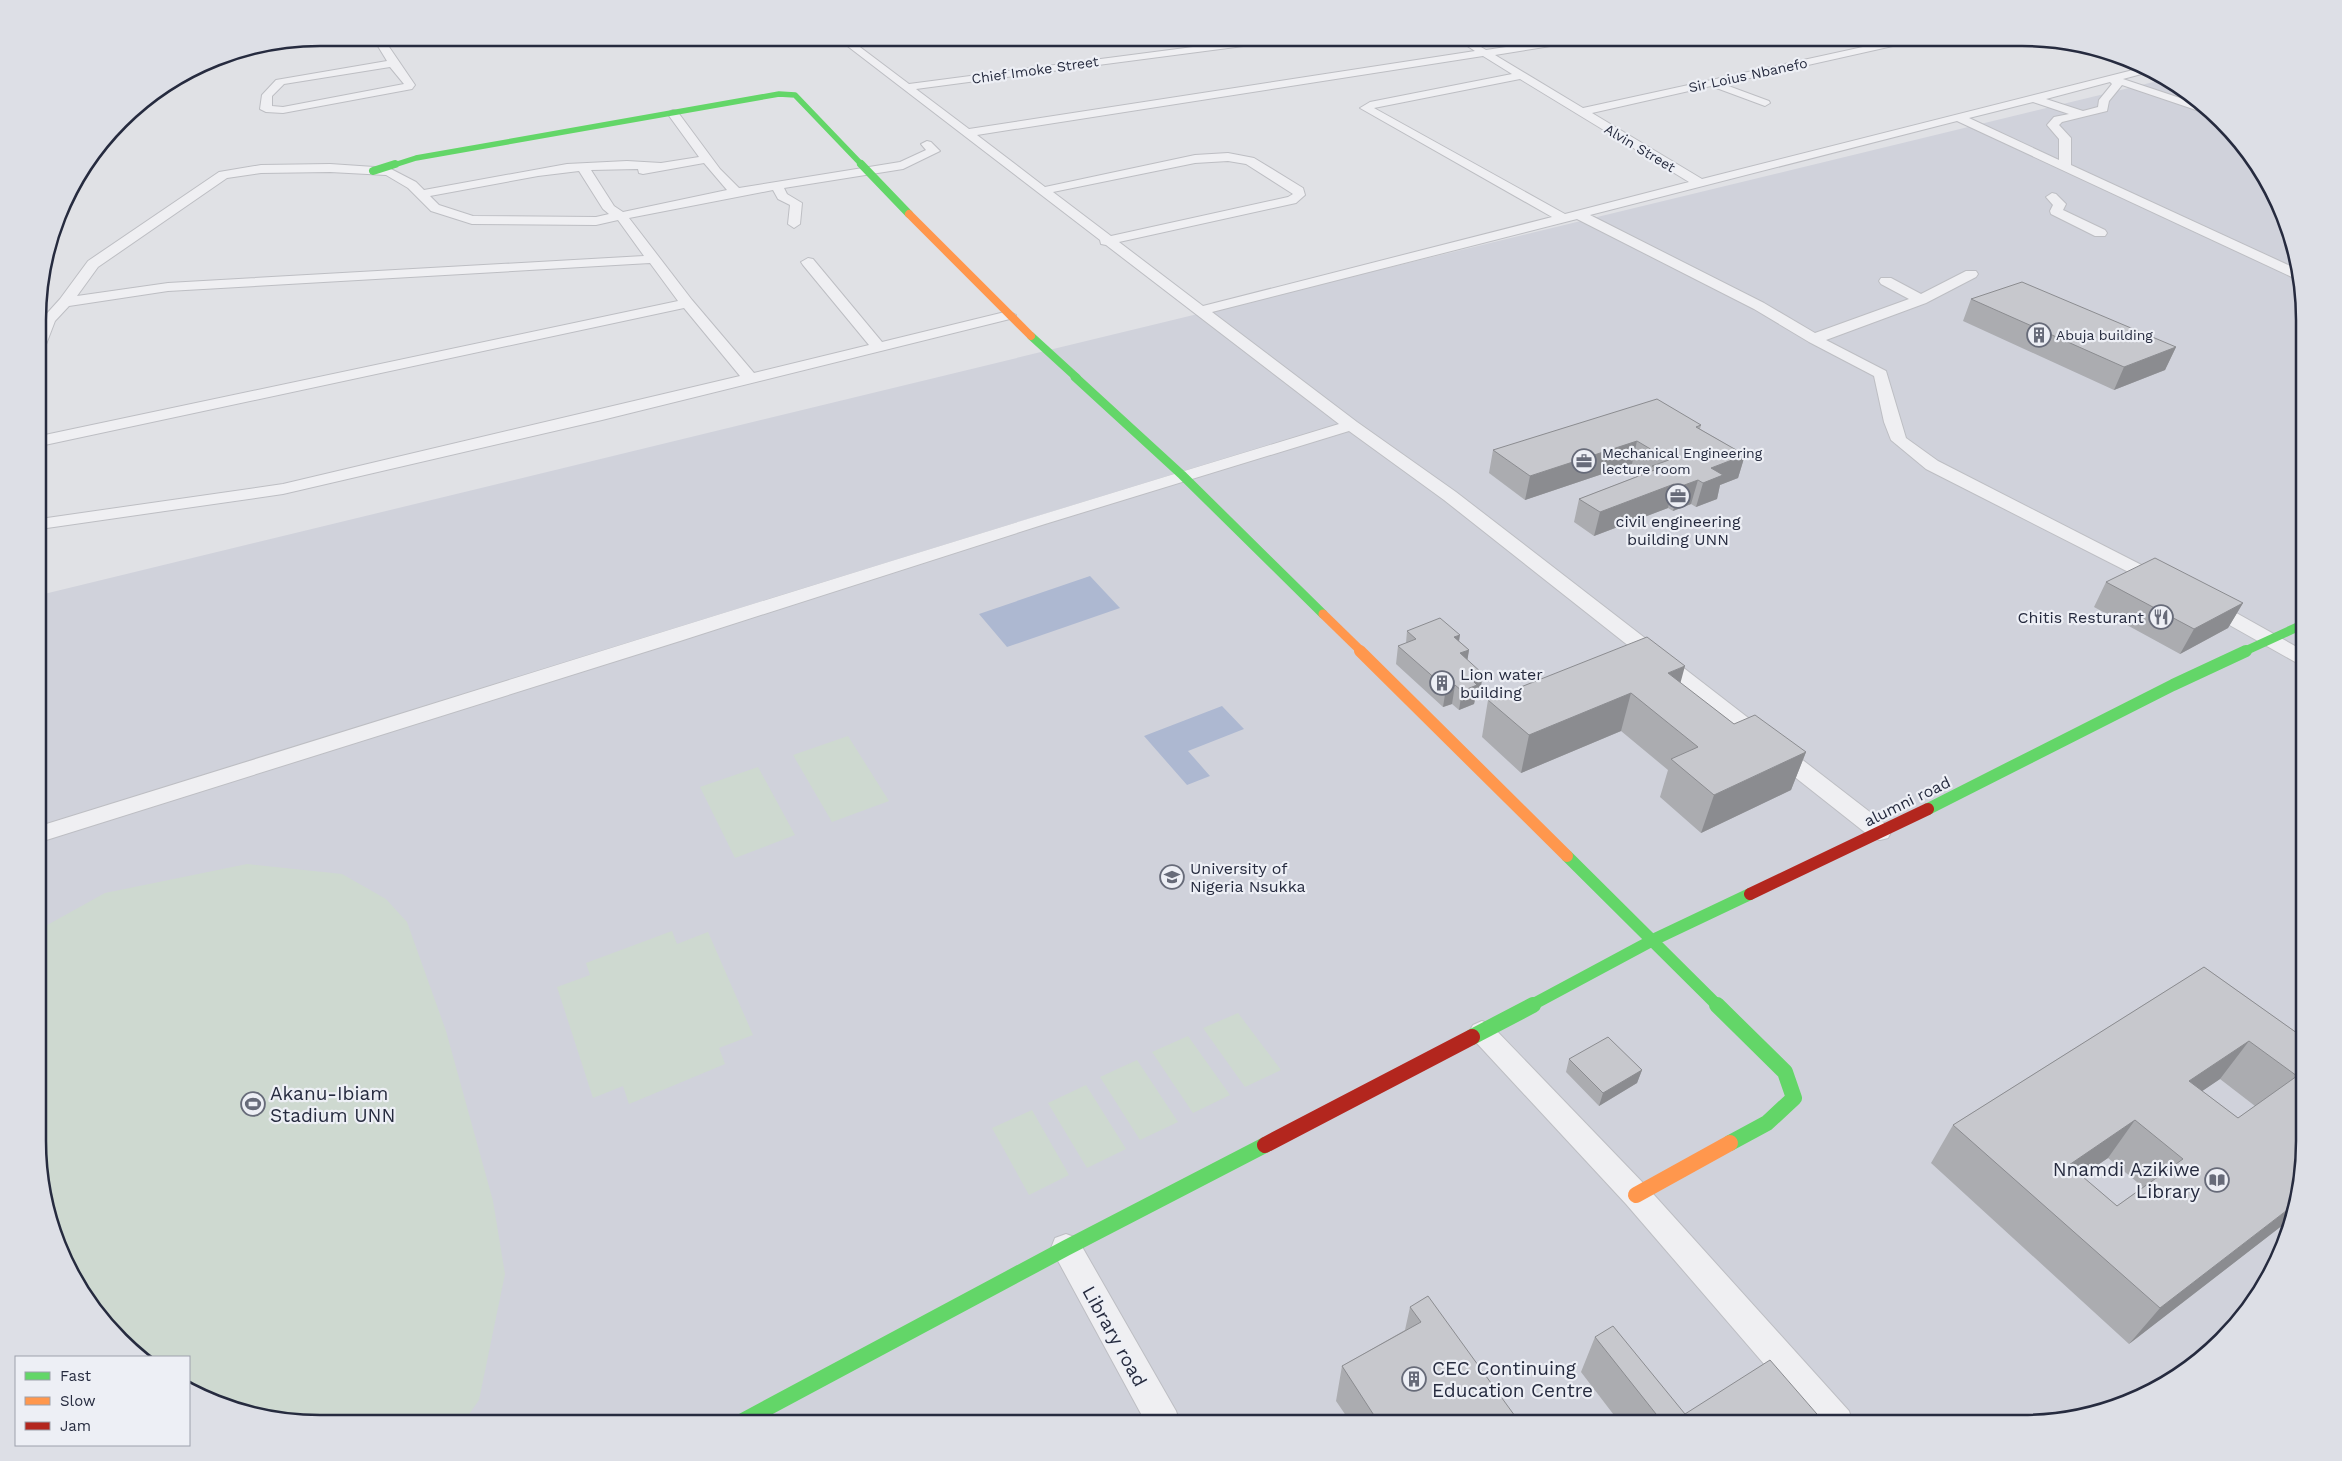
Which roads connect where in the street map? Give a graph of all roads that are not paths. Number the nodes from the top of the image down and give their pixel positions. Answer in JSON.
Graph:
{"nodes":[{"id":1,"x":383,"y":46,"type":"edge"},
{"id":2,"x":853,"y":46,"type":"edge"},
{"id":3,"x":1220,"y":46,"type":"edge"},
{"id":4,"x":1474,"y":46,"type":"edge"},
{"id":5,"x":1531,"y":46,"type":"edge"},
{"id":6,"x":1880,"y":46,"type":"edge"},
{"id":7,"x":1486,"y":53,"type":"junction"},
{"id":8,"x":393,"y":63,"type":"junction"},
{"id":9,"x":2138,"y":72,"type":"edge"},
{"id":10,"x":1522,"y":75,"type":"junction"},
{"id":11,"x":2111,"y":78,"type":"junction"},
{"id":12,"x":1711,"y":84,"type":"junction"},
{"id":13,"x":909,"y":87,"type":"junction"},
{"id":14,"x":2033,"y":98,"type":"junction"},
{"id":15,"x":1765,"y":104,"type":"dead end"},
{"id":16,"x":2192,"y":105,"type":"edge"},
{"id":17,"x":1581,"y":112,"type":"junction"},
{"id":18,"x":673,"y":113,"type":"junction"},
{"id":19,"x":2083,"y":115,"type":"junction"},
{"id":20,"x":1957,"y":117,"type":"junction"},
{"id":21,"x":968,"y":133,"type":"junction"},
{"id":22,"x":927,"y":144,"type":"dead end"},
{"id":23,"x":707,"y":158,"type":"junction"},
{"id":24,"x":657,"y":166,"type":"junction"},
{"id":25,"x":2065,"y":166,"type":"junction"},
{"id":26,"x":583,"y":167,"type":"junction"},
{"id":27,"x":373,"y":171,"type":"junction"},
{"id":28,"x":867,"y":172,"type":"junction"},
{"id":29,"x":590,"y":179,"type":"junction"},
{"id":30,"x":1699,"y":183,"type":"junction"},
{"id":31,"x":777,"y":186,"type":"junction"},
{"id":32,"x":1042,"y":191,"type":"junction"},
{"id":33,"x":736,"y":192,"type":"junction"},
{"id":34,"x":420,"y":194,"type":"junction"},
{"id":35,"x":2052,"y":197,"type":"dead end"},
{"id":36,"x":621,"y":216,"type":"junction"},
{"id":37,"x":1571,"y":216,"type":"junction"},
{"id":38,"x":794,"y":224,"type":"dead end"},
{"id":39,"x":2100,"y":233,"type":"dead end"},
{"id":40,"x":1106,"y":241,"type":"junction"},
{"id":41,"x":655,"y":259,"type":"junction"},
{"id":42,"x":808,"y":262,"type":"dead end"},
{"id":43,"x":2291,"y":271,"type":"edge"},
{"id":44,"x":1971,"y":274,"type":"dead end"},
{"id":45,"x":1886,"y":281,"type":"dead end"},
{"id":46,"x":1921,"y":300,"type":"junction"},
{"id":47,"x":65,"y":302,"type":"junction"},
{"id":48,"x":687,"y":303,"type":"junction"},
{"id":49,"x":1200,"y":312,"type":"junction"},
{"id":50,"x":1009,"y":315,"type":"junction"},
{"id":51,"x":46,"y":319,"type":"edge"},
{"id":52,"x":1814,"y":339,"type":"junction"},
{"id":53,"x":879,"y":346,"type":"junction"},
{"id":54,"x":750,"y":378,"type":"junction"},
{"id":55,"x":1350,"y":425,"type":"junction"},
{"id":56,"x":46,"y":440,"type":"edge"},
{"id":57,"x":1182,"y":475,"type":"junction"},
{"id":58,"x":46,"y":523,"type":"edge"},
{"id":59,"x":2170,"y":586,"type":"edge"},
{"id":60,"x":2197,"y":599,"type":"edge"},
{"id":61,"x":2296,"y":628,"type":"edge"},
{"id":62,"x":2270,"y":640,"type":"junction"},
{"id":63,"x":2296,"y":655,"type":"edge"},
{"id":64,"x":46,"y":832,"type":"edge"},
{"id":65,"x":1880,"y":832,"type":"junction"},
{"id":66,"x":1653,"y":940,"type":"junction"},
{"id":67,"x":1482,"y":1032,"type":"junction"},
{"id":68,"x":1636,"y":1195,"type":"junction"},
{"id":69,"x":1066,"y":1248,"type":"junction"},
{"id":70,"x":753,"y":1415,"type":"edge"},
{"id":71,"x":1160,"y":1415,"type":"edge"},
{"id":72,"x":1830,"y":1415,"type":"edge"}],
"edges":[{"from":1,"to":8,"type":"street"},
{"from":2,"to":13,"type":"street"},
{"from":3,"to":13,"type":"street","name":"Chief Imoke Street"},
{"from":4,"to":7,"type":"street","name":"Alvin Street"},
{"from":5,"to":7,"type":"street"},
{"from":6,"to":12,"type":"street","name":"Sir Loius Nbanefo"},
{"from":7,"to":10,"type":"street","name":"Alvin Street"},
{"from":7,"to":21,"type":"street"},
{"from":8,"to":8,"type":"street"},
{"from":9,"to":11,"type":"street"},
{"from":10,"to":17,"type":"street","name":"Alvin Street"},
{"from":10,"to":37,"type":"street"},
{"from":11,"to":14,"type":"street"},
{"from":11,"to":16,"type":"street"},
{"from":11,"to":19,"type":"street"},
{"from":12,"to":15,"type":"street"},
{"from":12,"to":17,"type":"street","name":"Sir Loius Nbanefo"},
{"from":13,"to":21,"type":"street"},
{"from":14,"to":19,"type":"street"},
{"from":14,"to":20,"type":"street"},
{"from":17,"to":30,"type":"street","name":"Alvin Street"},
{"from":18,"to":23,"type":"street"},
{"from":18,"to":27,"type":"street"},
{"from":18,"to":28,"type":"street"},
{"from":19,"to":25,"type":"street"},
{"from":20,"to":25,"type":"street"},
{"from":20,"to":30,"type":"street"},
{"from":21,"to":32,"type":"street"},
{"from":22,"to":28,"type":"street"},
{"from":23,"to":24,"type":"street"},
{"from":23,"to":33,"type":"street"},
{"from":24,"to":26,"type":"street"},
{"from":24,"to":29,"type":"street"},
{"from":25,"to":43,"type":"street"},
{"from":26,"to":29,"type":"street"},
{"from":26,"to":34,"type":"street"},
{"from":27,"to":34,"type":"street"},
{"from":27,"to":47,"type":"street"},
{"from":28,"to":31,"type":"street"},
{"from":28,"to":50,"type":"street"},
{"from":29,"to":36,"type":"street"},
{"from":30,"to":37,"type":"street"},
{"from":31,"to":33,"type":"street"},
{"from":31,"to":38,"type":"street"},
{"from":32,"to":40,"type":"street"},
{"from":32,"to":40,"type":"street"},
{"from":33,"to":36,"type":"street"},
{"from":34,"to":36,"type":"street"},
{"from":35,"to":39,"type":"street"},
{"from":36,"to":41,"type":"street"},
{"from":37,"to":49,"type":"street"},
{"from":37,"to":52,"type":"street"},
{"from":40,"to":49,"type":"street"},
{"from":41,"to":47,"type":"street"},
{"from":41,"to":48,"type":"street"},
{"from":42,"to":53,"type":"street"},
{"from":44,"to":46,"type":"street"},
{"from":45,"to":46,"type":"street"},
{"from":46,"to":52,"type":"street"},
{"from":47,"to":51,"type":"street"},
{"from":48,"to":54,"type":"street"},
{"from":48,"to":56,"type":"street"},
{"from":49,"to":55,"type":"street"},
{"from":50,"to":53,"type":"street"},
{"from":50,"to":57,"type":"street"},
{"from":52,"to":59,"type":"street"},
{"from":53,"to":54,"type":"street"},
{"from":54,"to":58,"type":"street"},
{"from":55,"to":57,"type":"street"},
{"from":55,"to":65,"type":"street"},
{"from":57,"to":64,"type":"street"},
{"from":57,"to":66,"type":"street"},
{"from":60,"to":62,"type":"street"},
{"from":61,"to":62,"type":"street","name":"alumni road"},
{"from":62,"to":63,"type":"street"},
{"from":62,"to":65,"type":"street","name":"alumni road"},
{"from":65,"to":66,"type":"street","name":"alumni road"},
{"from":66,"to":67,"type":"street","name":"alumni road"},
{"from":66,"to":68,"type":"street"},
{"from":67,"to":68,"type":"street"},
{"from":67,"to":69,"type":"street","name":"alumni road"},
{"from":68,"to":72,"type":"street"},
{"from":69,"to":70,"type":"street","name":"alumni road"},
{"from":69,"to":71,"type":"street","name":"Library road"}]}
